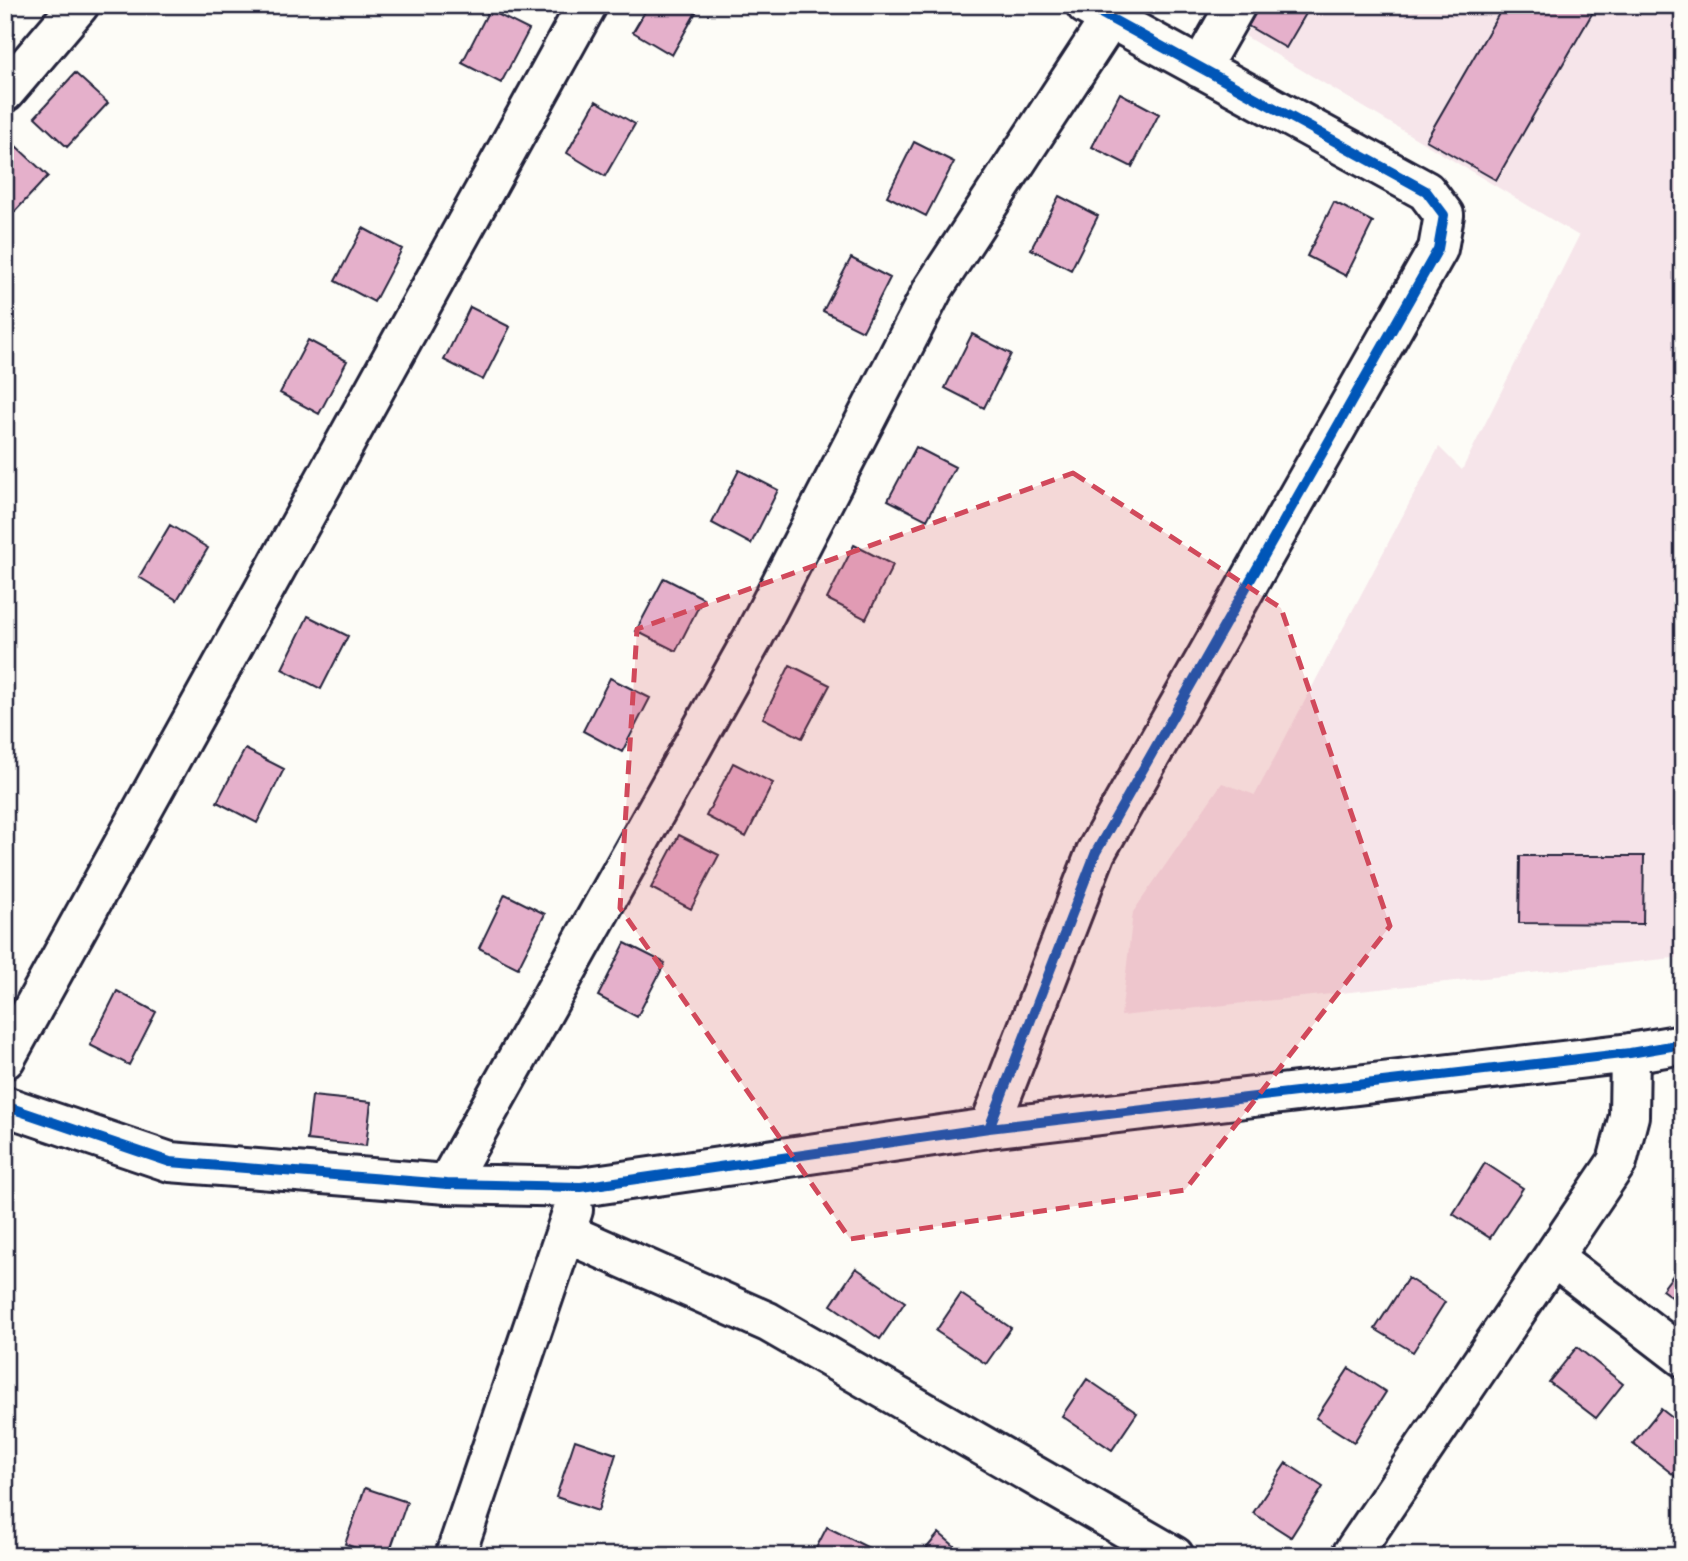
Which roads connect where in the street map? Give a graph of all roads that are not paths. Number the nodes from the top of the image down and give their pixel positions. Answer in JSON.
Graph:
{"nodes":[{"id":1,"x":79,"y":5,"type":"edge"},
{"id":2,"x":587,"y":5,"type":"edge"},
{"id":3,"x":1236,"y":5,"type":"edge"},
{"id":4,"x":1098,"y":12,"type":"edge"},
{"id":5,"x":1200,"y":68,"type":"junction"},
{"id":6,"x":5,"y":92,"type":"edge"},
{"id":7,"x":1683,"y":1044,"type":"edge"},
{"id":8,"x":1629,"y":1053,"type":"junction"},
{"id":9,"x":5,"y":1059,"type":"edge"},
{"id":10,"x":5,"y":1106,"type":"edge"},
{"id":11,"x":989,"y":1128,"type":"junction"},
{"id":12,"x":447,"y":1184,"type":"junction"},
{"id":13,"x":581,"y":1187,"type":"junction"},
{"id":14,"x":566,"y":1233,"type":"junction"},
{"id":15,"x":1553,"y":1257,"type":"junction"},
{"id":16,"x":1683,"y":1357,"type":"edge"},
{"id":17,"x":455,"y":1556,"type":"edge"},
{"id":18,"x":1174,"y":1556,"type":"edge"},
{"id":19,"x":1351,"y":1556,"type":"edge"}],
"edges":[{"from":1,"to":6,"type":"street"},
{"from":2,"to":9,"type":"street"},
{"from":3,"to":5,"type":"street"},
{"from":4,"to":5,"type":"street"},
{"from":4,"to":12,"type":"street"},
{"from":5,"to":11,"type":"street"},
{"from":7,"to":8,"type":"street"},
{"from":8,"to":11,"type":"street"},
{"from":8,"to":15,"type":"street"},
{"from":10,"to":12,"type":"street"},
{"from":11,"to":13,"type":"street"},
{"from":12,"to":13,"type":"street"},
{"from":13,"to":14,"type":"street"},
{"from":14,"to":17,"type":"street"},
{"from":14,"to":18,"type":"street"},
{"from":15,"to":16,"type":"street"},
{"from":15,"to":19,"type":"street"}]}
